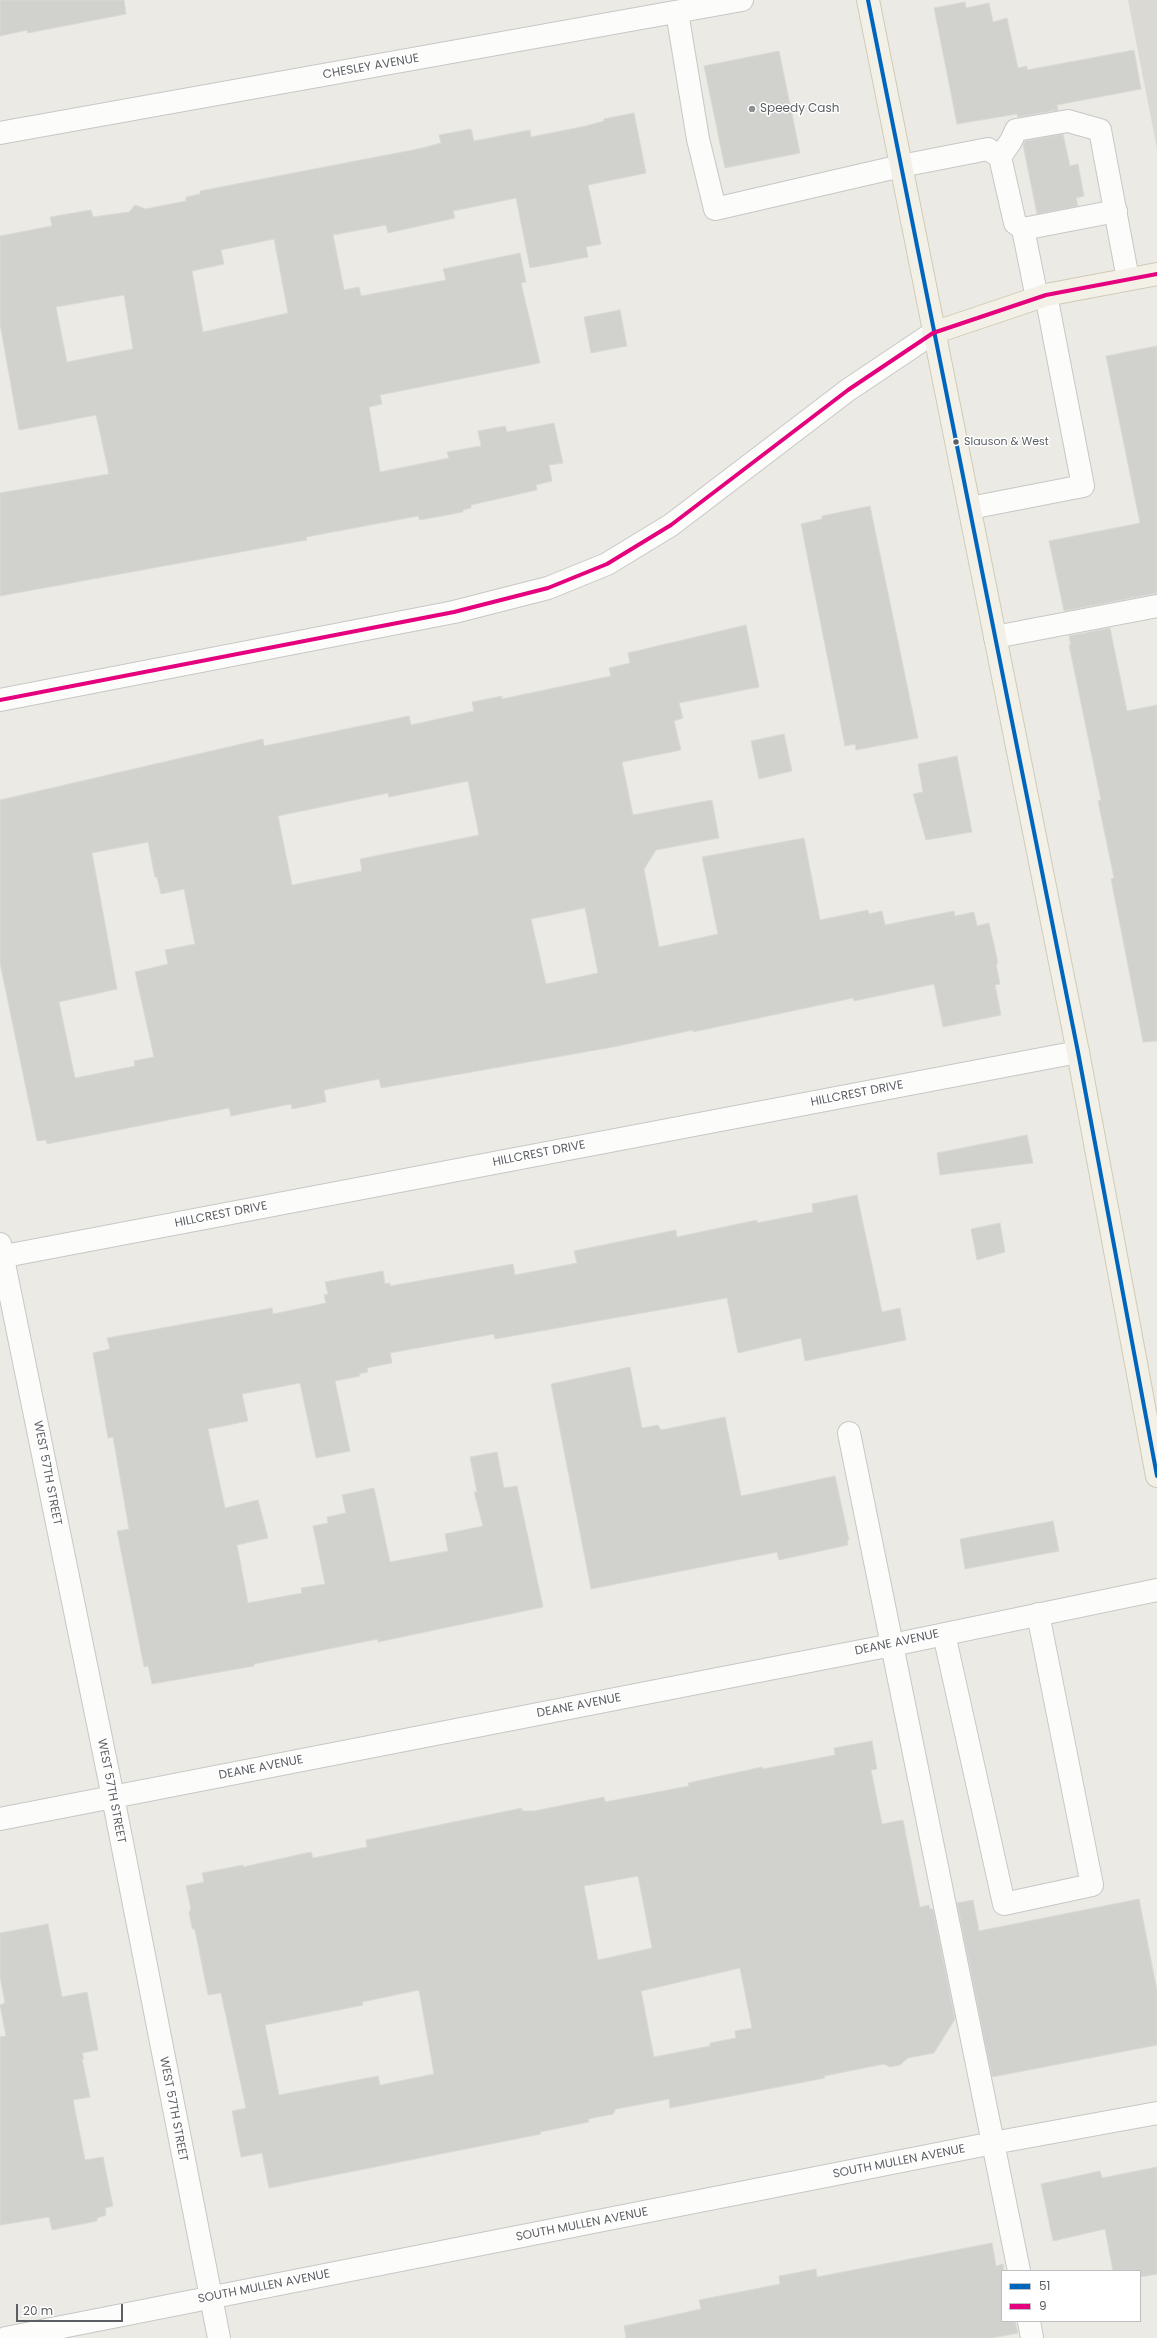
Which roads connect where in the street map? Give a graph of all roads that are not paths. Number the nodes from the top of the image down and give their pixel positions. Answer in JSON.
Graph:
{"nodes":[{"id":1,"x":742,"y":0,"type":"edge"},
{"id":2,"x":868,"y":0,"type":"edge"},
{"id":3,"x":677,"y":12,"type":"junction"},
{"id":4,"x":0,"y":133,"type":"edge"},
{"id":5,"x":1006,"y":149,"type":"junction"},
{"id":6,"x":901,"y":166,"type":"junction"},
{"id":7,"x":1116,"y":212,"type":"junction"},
{"id":8,"x":1019,"y":226,"type":"junction"},
{"id":9,"x":1157,"y":274,"type":"edge"},
{"id":10,"x":1128,"y":279,"type":"junction"},
{"id":11,"x":1041,"y":297,"type":"junction"},
{"id":12,"x":933,"y":333,"type":"junction"},
{"id":13,"x":970,"y":508,"type":"junction"},
{"id":14,"x":1157,"y":606,"type":"edge"},
{"id":15,"x":995,"y":637,"type":"junction"},
{"id":16,"x":0,"y":700,"type":"edge"},
{"id":17,"x":1078,"y":1052,"type":"junction"},
{"id":18,"x":1,"y":1252,"type":"edge"},
{"id":19,"x":849,"y":1434,"type":"dead end"},
{"id":20,"x":1157,"y":1476,"type":"edge"},
{"id":21,"x":1157,"y":1590,"type":"edge"},
{"id":22,"x":1038,"y":1614,"type":"junction"},
{"id":23,"x":944,"y":1634,"type":"junction"},
{"id":24,"x":892,"y":1645,"type":"junction"},
{"id":25,"x":113,"y":1797,"type":"junction"},
{"id":26,"x":0,"y":1819,"type":"edge"},
{"id":27,"x":1157,"y":2113,"type":"edge"},
{"id":28,"x":993,"y":2143,"type":"junction"},
{"id":29,"x":1019,"y":2270,"type":"edge"},
{"id":30,"x":210,"y":2298,"type":"junction"},
{"id":31,"x":1029,"y":2322,"type":"edge"},
{"id":32,"x":6,"y":2338,"type":"edge"},
{"id":33,"x":219,"y":2338,"type":"edge"},
{"id":34,"x":1032,"y":2338,"type":"edge"}],
"edges":[{"from":1,"to":3,"type":"street","name":"CHESLEY AVENUE"},
{"from":2,"to":6,"type":"main road"},
{"from":3,"to":4,"type":"street","name":"CHESLEY AVENUE"},
{"from":3,"to":6,"type":"street"},
{"from":5,"to":6,"type":"street"},
{"from":5,"to":7,"type":"street"},
{"from":5,"to":8,"type":"street"},
{"from":6,"to":12,"type":"main road"},
{"from":7,"to":8,"type":"street"},
{"from":7,"to":10,"type":"street"},
{"from":8,"to":11,"type":"street"},
{"from":9,"to":10,"type":"main road"},
{"from":10,"to":11,"type":"main road"},
{"from":11,"to":12,"type":"main road"},
{"from":11,"to":13,"type":"street"},
{"from":12,"to":13,"type":"main road"},
{"from":12,"to":16,"type":"street"},
{"from":13,"to":15,"type":"main road"},
{"from":14,"to":15,"type":"street"},
{"from":15,"to":17,"type":"main road"},
{"from":17,"to":18,"type":"street","name":"HILLCREST DRIVE"},
{"from":17,"to":20,"type":"main road"},
{"from":18,"to":25,"type":"street","name":"WEST 57TH STREET"},
{"from":19,"to":24,"type":"street"},
{"from":21,"to":22,"type":"street","name":"DEANE AVENUE"},
{"from":22,"to":23,"type":"street","name":"DEANE AVENUE"},
{"from":22,"to":23,"type":"street"},
{"from":23,"to":24,"type":"street","name":"DEANE AVENUE"},
{"from":24,"to":25,"type":"street","name":"DEANE AVENUE"},
{"from":24,"to":28,"type":"street"},
{"from":25,"to":26,"type":"street","name":"DEANE AVENUE"},
{"from":25,"to":30,"type":"street","name":"WEST 57TH STREET"},
{"from":27,"to":28,"type":"street","name":"SOUTH MULLEN AVENUE"},
{"from":28,"to":29,"type":"street"},
{"from":28,"to":30,"type":"street","name":"SOUTH MULLEN AVENUE"},
{"from":30,"to":32,"type":"street","name":"SOUTH MULLEN AVENUE"},
{"from":30,"to":33,"type":"street","name":"WEST 57TH STREET"},
{"from":31,"to":34,"type":"street"}]}
